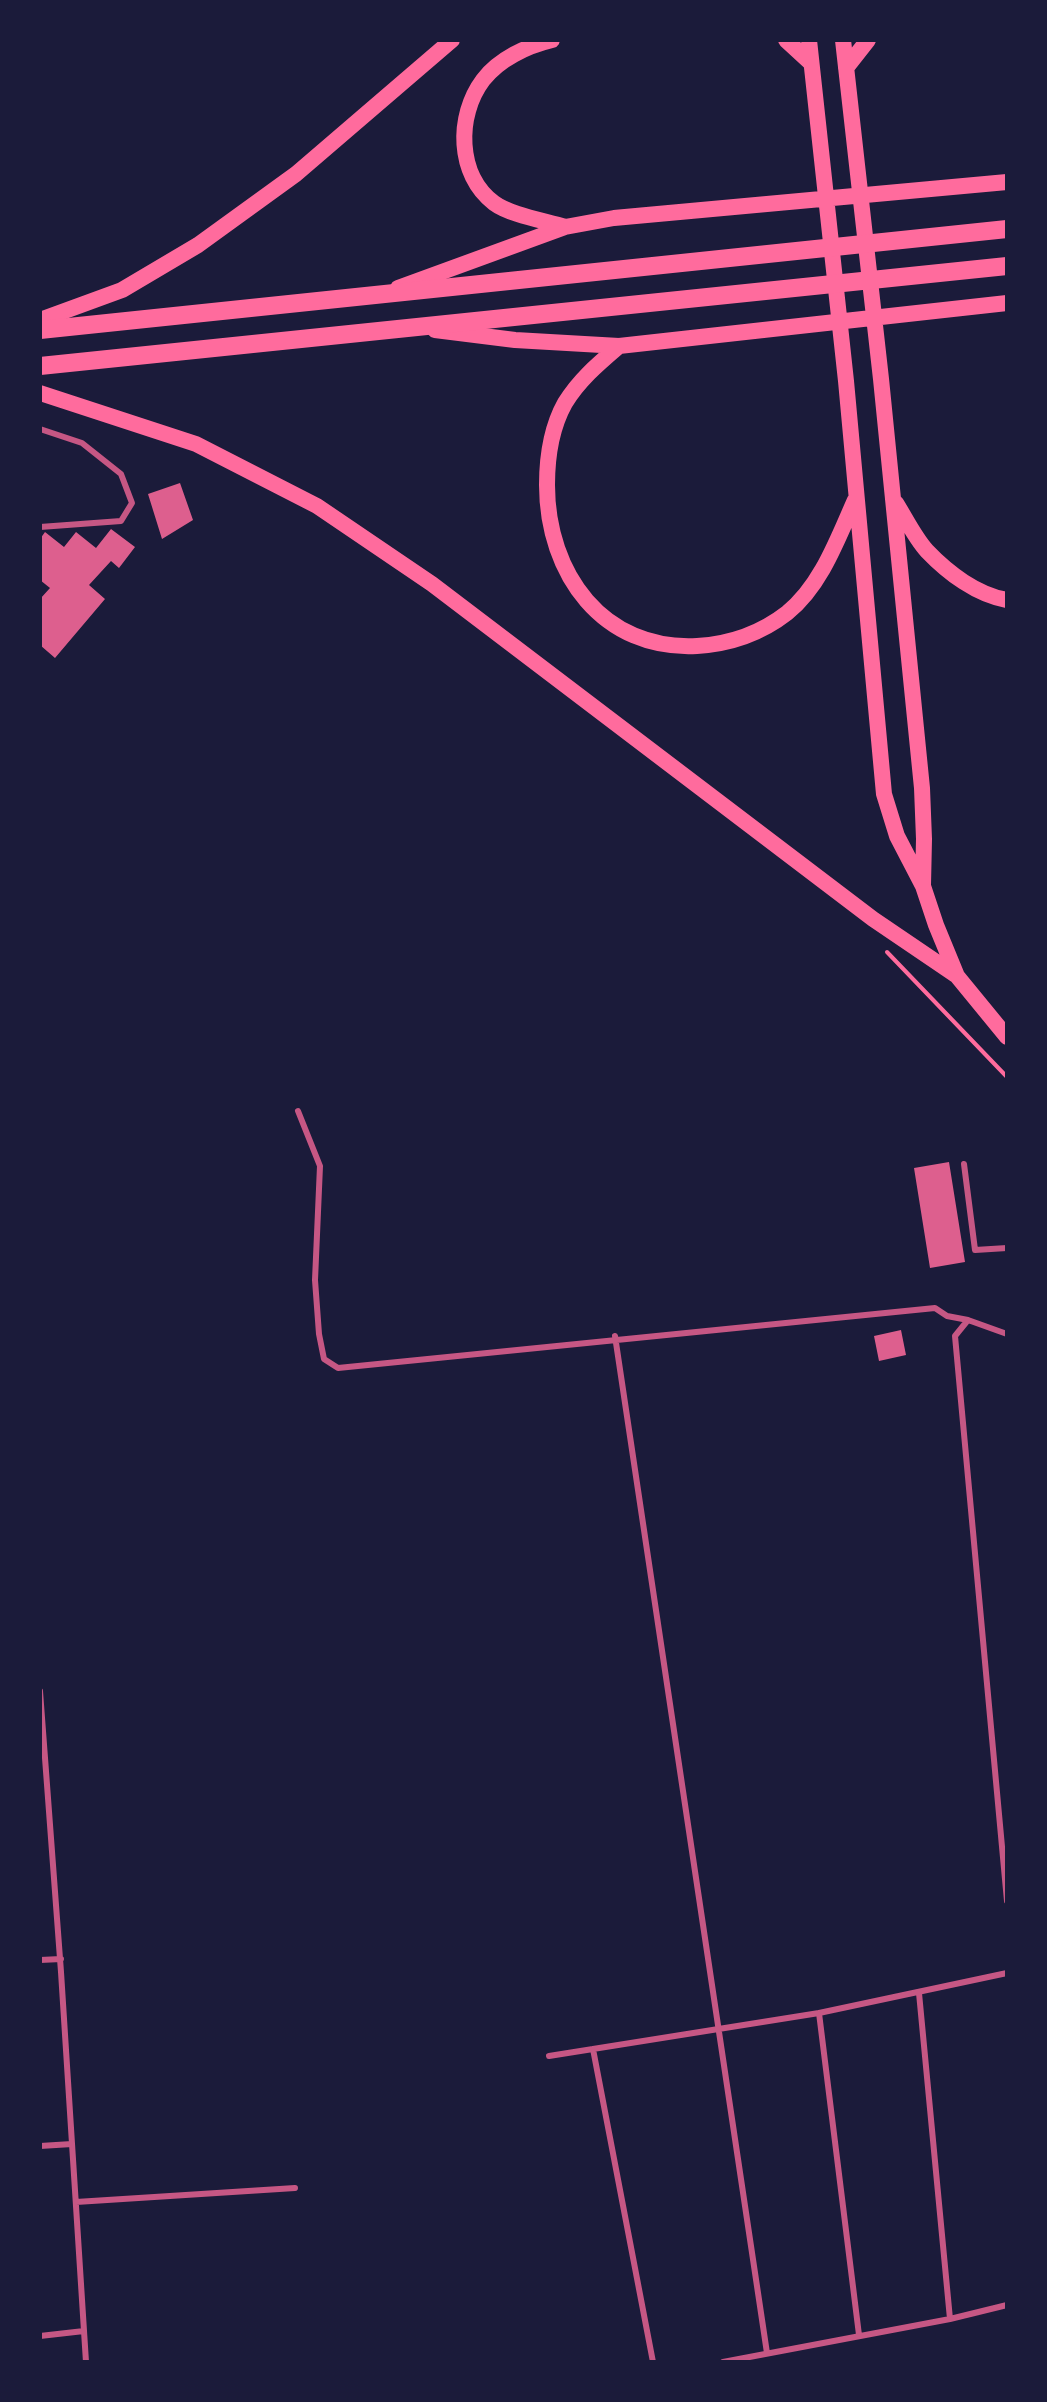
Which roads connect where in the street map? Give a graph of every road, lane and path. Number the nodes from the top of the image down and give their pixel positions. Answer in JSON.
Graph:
{"nodes":[{"id":1,"x":452,"y":40,"type":"edge"},
{"id":2,"x":552,"y":40,"type":"edge"},
{"id":3,"x":786,"y":40,"type":"edge"},
{"id":4,"x":809,"y":40,"type":"edge"},
{"id":5,"x":843,"y":40,"type":"edge"},
{"id":6,"x":868,"y":40,"type":"edge"},
{"id":7,"x":811,"y":63,"type":"junction"},
{"id":8,"x":846,"y":68,"type":"junction"},
{"id":9,"x":1007,"y":182,"type":"edge"},
{"id":10,"x":565,"y":227,"type":"junction"},
{"id":11,"x":1007,"y":229,"type":"edge"},
{"id":12,"x":1007,"y":266,"type":"edge"},
{"id":13,"x":379,"y":295,"type":"junction"},
{"id":14,"x":1007,"y":303,"type":"edge"},
{"id":15,"x":40,"y":320,"type":"edge"},
{"id":16,"x":413,"y":327,"type":"junction"},
{"id":17,"x":40,"y":330,"type":"edge"},
{"id":18,"x":619,"y":346,"type":"junction"},
{"id":19,"x":40,"y":366,"type":"edge"},
{"id":20,"x":40,"y":393,"type":"edge"},
{"id":21,"x":40,"y":429,"type":"edge"},
{"id":22,"x":856,"y":498,"type":"junction"},
{"id":23,"x":893,"y":498,"type":"junction"},
{"id":24,"x":40,"y":527,"type":"edge"},
{"id":25,"x":1007,"y":600,"type":"edge"},
{"id":26,"x":923,"y":886,"type":"junction"},
{"id":27,"x":882,"y":947,"type":"dead end"},
{"id":28,"x":957,"y":976,"type":"junction"},
{"id":29,"x":1007,"y":1037,"type":"edge"},
{"id":30,"x":1007,"y":1077,"type":"edge"},
{"id":31,"x":298,"y":1111,"type":"dead end"},
{"id":32,"x":964,"y":1164,"type":"dead end"},
{"id":33,"x":1007,"y":1248,"type":"edge"},
{"id":34,"x":968,"y":1320,"type":"junction"},
{"id":35,"x":1007,"y":1334,"type":"edge"},
{"id":36,"x":616,"y":1338,"type":"junction"},
{"id":37,"x":40,"y":1691,"type":"edge"},
{"id":38,"x":43,"y":1769,"type":"edge"},
{"id":39,"x":1007,"y":1901,"type":"edge"},
{"id":40,"x":61,"y":1959,"type":"junction"},
{"id":41,"x":40,"y":1960,"type":"edge"},
{"id":42,"x":1007,"y":1973,"type":"edge"},
{"id":43,"x":919,"y":1993,"type":"junction"},
{"id":44,"x":819,"y":2013,"type":"junction"},
{"id":45,"x":720,"y":2029,"type":"junction"},
{"id":46,"x":593,"y":2049,"type":"junction"},
{"id":47,"x":549,"y":2056,"type":"dead end"},
{"id":48,"x":72,"y":2144,"type":"junction"},
{"id":49,"x":40,"y":2146,"type":"edge"},
{"id":50,"x":295,"y":2188,"type":"dead end"},
{"id":51,"x":76,"y":2202,"type":"junction"},
{"id":52,"x":1007,"y":2305,"type":"edge"},
{"id":53,"x":950,"y":2319,"type":"junction"},
{"id":54,"x":84,"y":2331,"type":"junction"},
{"id":55,"x":859,"y":2335,"type":"junction"},
{"id":56,"x":40,"y":2336,"type":"edge"},
{"id":57,"x":767,"y":2353,"type":"junction"},
{"id":58,"x":86,"y":2362,"type":"edge"},
{"id":59,"x":653,"y":2362,"type":"edge"},
{"id":60,"x":723,"y":2362,"type":"edge"}],
"edges":[{"from":1,"to":15,"type":"main road"},
{"from":2,"to":10,"type":"main road"},
{"from":3,"to":7,"type":"main road"},
{"from":4,"to":7,"type":"main road"},
{"from":5,"to":8,"type":"main road"},
{"from":6,"to":8,"type":"main road"},
{"from":7,"to":22,"type":"main road"},
{"from":8,"to":23,"type":"main road"},
{"from":9,"to":10,"type":"main road"},
{"from":10,"to":13,"type":"main road"},
{"from":11,"to":13,"type":"main road"},
{"from":12,"to":16,"type":"main road"},
{"from":13,"to":17,"type":"main road"},
{"from":14,"to":18,"type":"main road"},
{"from":16,"to":18,"type":"main road"},
{"from":16,"to":19,"type":"main road"},
{"from":18,"to":22,"type":"main road"},
{"from":20,"to":28,"type":"main road"},
{"from":21,"to":24,"type":"lane"},
{"from":22,"to":26,"type":"main road"},
{"from":23,"to":25,"type":"main road"},
{"from":23,"to":26,"type":"main road"},
{"from":26,"to":28,"type":"main road"},
{"from":27,"to":30,"type":"path"},
{"from":28,"to":29,"type":"main road"},
{"from":31,"to":36,"type":"lane"},
{"from":32,"to":33,"type":"lane"},
{"from":34,"to":35,"type":"lane"},
{"from":34,"to":36,"type":"lane"},
{"from":34,"to":39,"type":"lane"},
{"from":36,"to":45,"type":"lane"},
{"from":37,"to":38,"type":"lane"},
{"from":38,"to":40,"type":"lane"},
{"from":40,"to":41,"type":"lane"},
{"from":40,"to":48,"type":"lane"},
{"from":42,"to":43,"type":"lane"},
{"from":43,"to":44,"type":"lane"},
{"from":43,"to":53,"type":"lane"},
{"from":44,"to":45,"type":"lane"},
{"from":44,"to":55,"type":"lane"},
{"from":45,"to":46,"type":"lane"},
{"from":45,"to":57,"type":"lane"},
{"from":46,"to":47,"type":"lane"},
{"from":46,"to":59,"type":"lane"},
{"from":48,"to":49,"type":"lane"},
{"from":48,"to":51,"type":"lane"},
{"from":50,"to":51,"type":"lane"},
{"from":51,"to":54,"type":"lane"},
{"from":52,"to":53,"type":"lane"},
{"from":53,"to":55,"type":"lane"},
{"from":54,"to":56,"type":"lane"},
{"from":54,"to":58,"type":"lane"},
{"from":55,"to":57,"type":"lane"},
{"from":57,"to":60,"type":"lane"}]}
